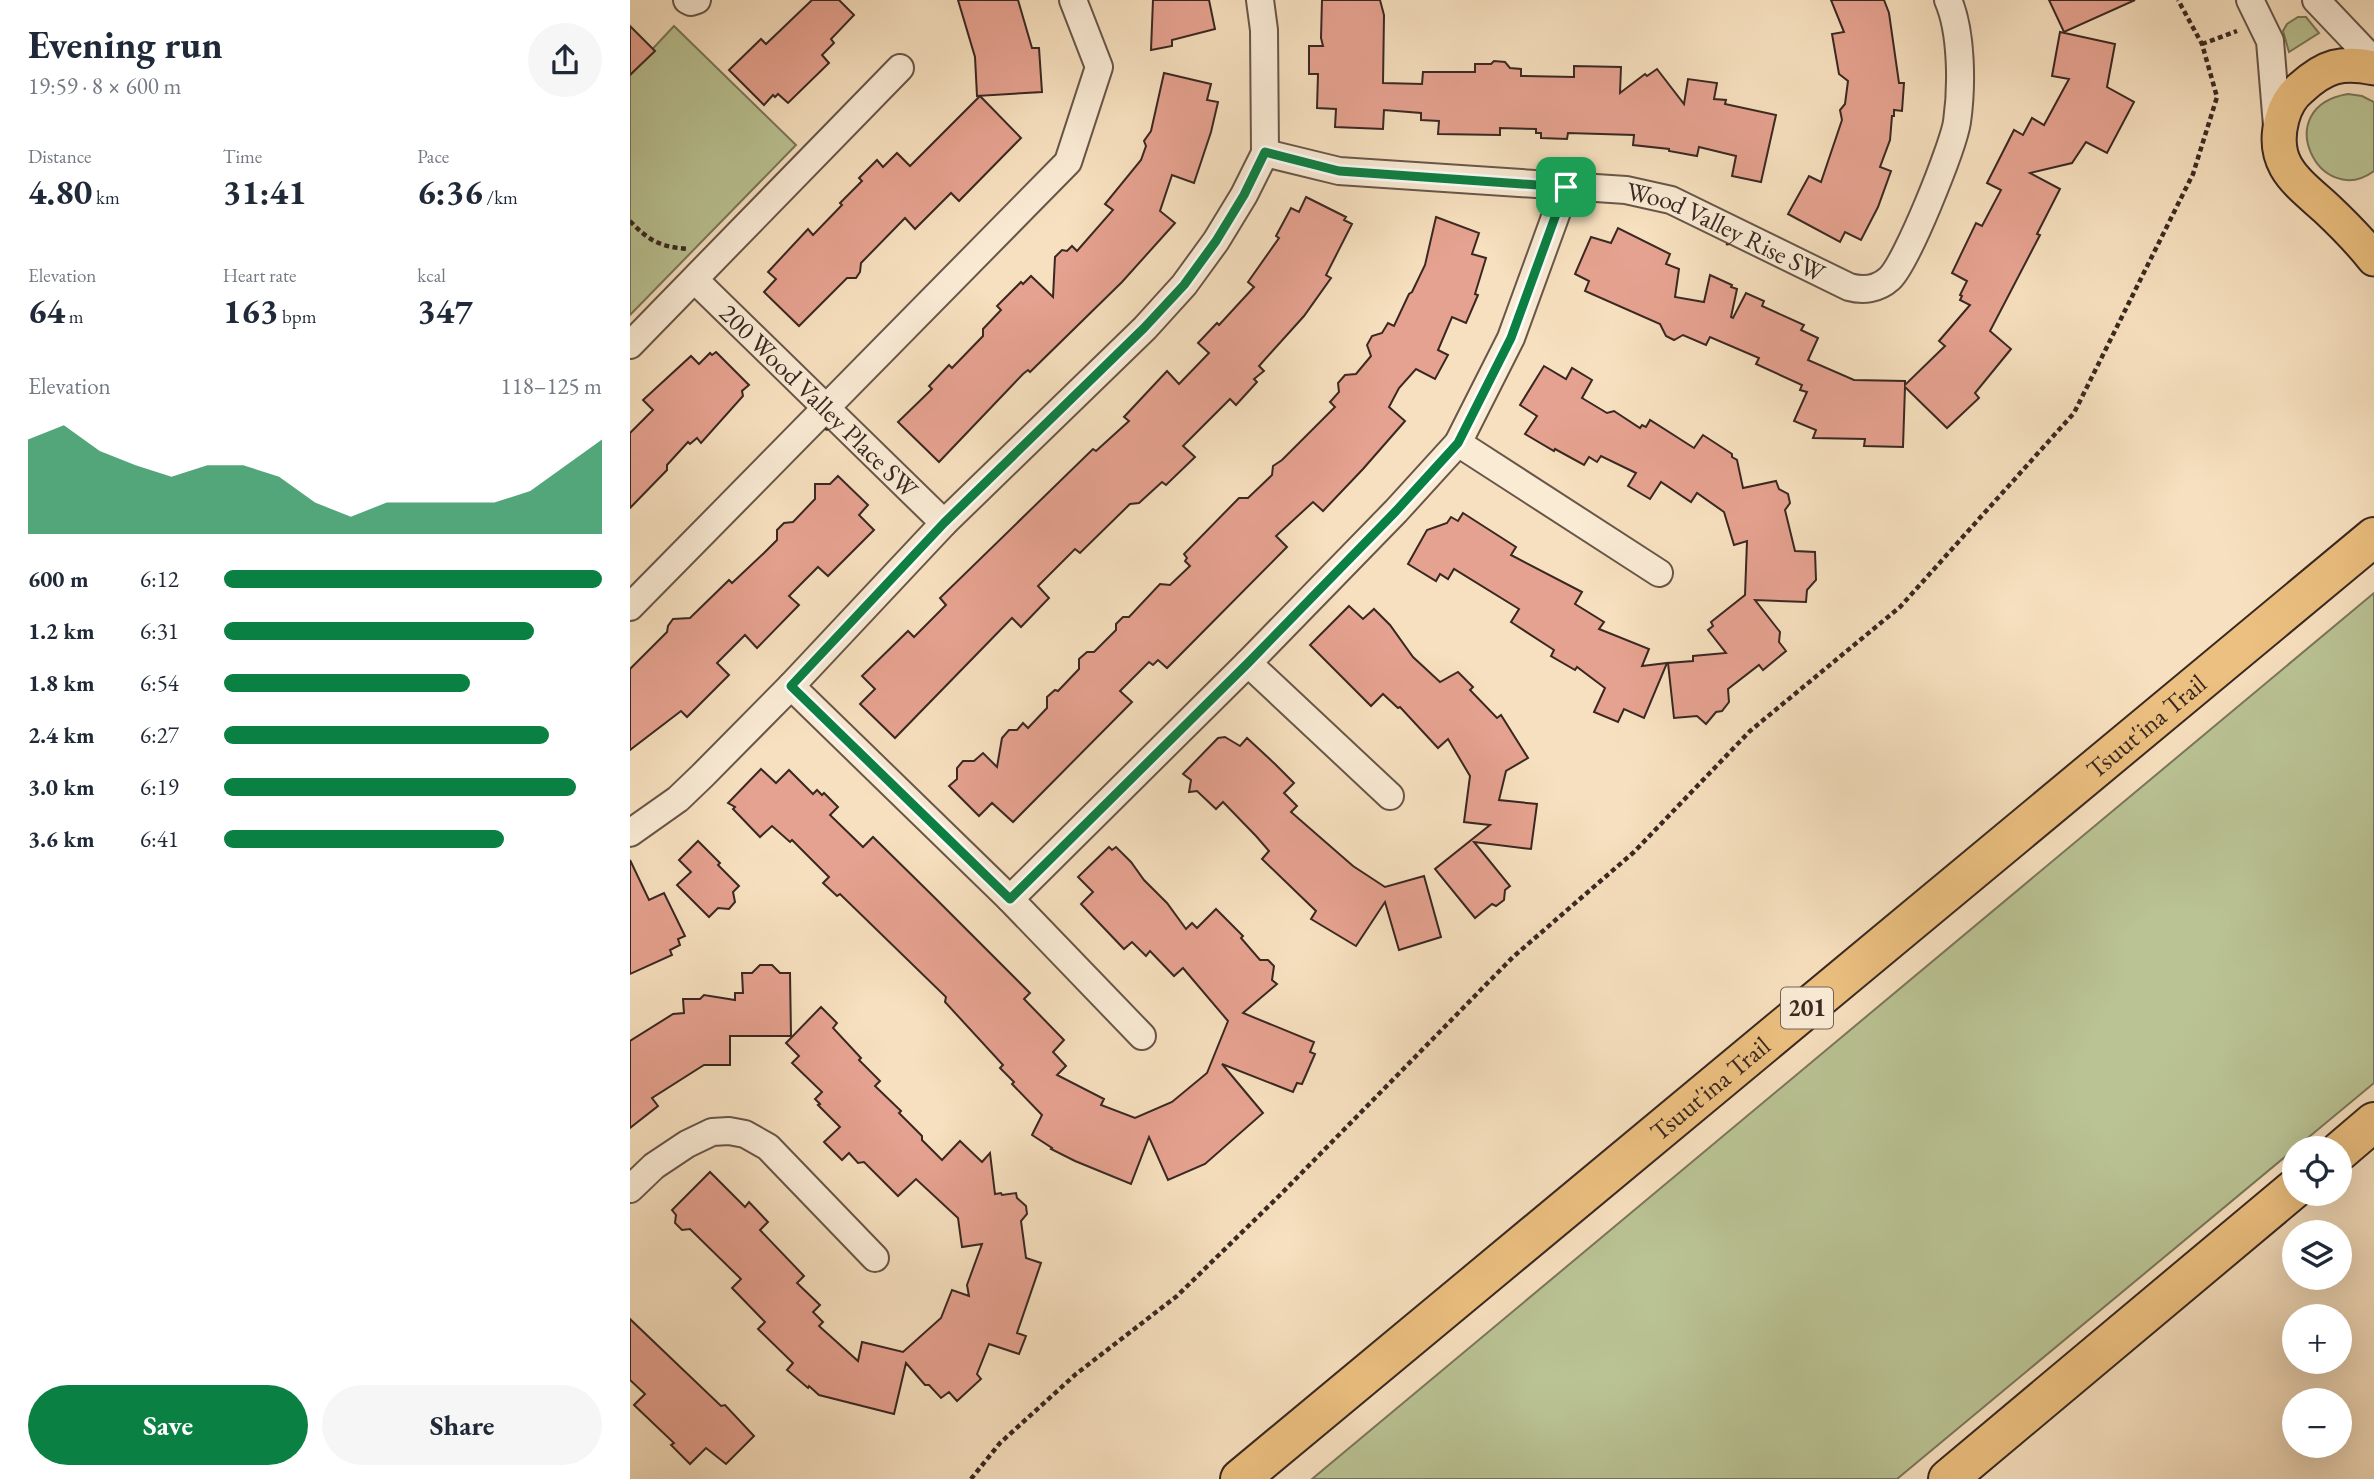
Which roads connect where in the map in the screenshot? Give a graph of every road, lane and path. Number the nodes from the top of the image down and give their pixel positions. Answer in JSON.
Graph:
{"nodes":[{"id":1,"x":687,"y":0,"type":"edge"},
{"id":2,"x":697,"y":0,"type":"edge"},
{"id":3,"x":1073,"y":0,"type":"edge"},
{"id":4,"x":1260,"y":0,"type":"edge"},
{"id":5,"x":1948,"y":0,"type":"edge"},
{"id":6,"x":2178,"y":0,"type":"edge"},
{"id":7,"x":2250,"y":0,"type":"edge"},
{"id":8,"x":2316,"y":0,"type":"edge"},
{"id":9,"x":2241,"y":30,"type":"dead end"},
{"id":10,"x":2202,"y":44,"type":"junction"},
{"id":11,"x":2374,"y":61,"type":"edge"},
{"id":12,"x":900,"y":68,"type":"dead end"},
{"id":13,"x":2374,"y":68,"type":"edge"},
{"id":14,"x":2278,"y":136,"type":"junction"},
{"id":15,"x":1265,"y":152,"type":"junction"},
{"id":16,"x":1566,"y":187,"type":"junction"},
{"id":17,"x":630,"y":221,"type":"edge"},
{"id":18,"x":716,"y":257,"type":"junction"},
{"id":19,"x":2374,"y":258,"type":"edge"},
{"id":20,"x":695,"y":280,"type":"junction"},
{"id":21,"x":630,"y":345,"type":"edge"},
{"id":22,"x":827,"y":409,"type":"junction"},
{"id":23,"x":1458,"y":443,"type":"junction"},
{"id":24,"x":944,"y":523,"type":"junction"},
{"id":25,"x":2374,"y":537,"type":"edge"},
{"id":26,"x":1659,"y":573,"type":"dead end"},
{"id":27,"x":630,"y":607,"type":"edge"},
{"id":28,"x":1248,"y":663,"type":"junction"},
{"id":29,"x":791,"y":686,"type":"junction"},
{"id":30,"x":1390,"y":796,"type":"dead end"},
{"id":31,"x":630,"y":833,"type":"edge"},
{"id":32,"x":1010,"y":899,"type":"junction"},
{"id":33,"x":1142,"y":1036,"type":"dead end"},
{"id":34,"x":2374,"y":1122,"type":"edge"},
{"id":35,"x":2352,"y":1141,"type":"edge"},
{"id":36,"x":630,"y":1189,"type":"edge"},
{"id":37,"x":2282,"y":1199,"type":"edge"},
{"id":38,"x":875,"y":1258,"type":"dead end"},
{"id":39,"x":971,"y":1479,"type":"edge"},
{"id":40,"x":1240,"y":1479,"type":"edge"},
{"id":41,"x":1948,"y":1479,"type":"edge"}],
"edges":[{"from":1,"to":2,"type":"street"},
{"from":3,"to":22,"type":"street"},
{"from":4,"to":15,"type":"street"},
{"from":5,"to":16,"type":"street","name":"Wood Valley Rise SW"},
{"from":6,"to":10,"type":"path"},
{"from":7,"to":14,"type":"street"},
{"from":8,"to":11,"type":"street"},
{"from":9,"to":10,"type":"path"},
{"from":10,"to":39,"type":"path"},
{"from":12,"to":18,"type":"street"},
{"from":13,"to":14,"type":"main road"},
{"from":14,"to":19,"type":"main road"},
{"from":15,"to":16,"type":"street","name":"Wood Valley Rise SW"},
{"from":15,"to":24,"type":"street"},
{"from":16,"to":23,"type":"street"},
{"from":17,"to":18,"type":"path"},
{"from":18,"to":20,"type":"street"},
{"from":20,"to":21,"type":"street"},
{"from":20,"to":22,"type":"street","name":"200 Wood Valley Place SW"},
{"from":22,"to":24,"type":"street","name":"200 Wood Valley Place SW"},
{"from":22,"to":27,"type":"street"},
{"from":23,"to":26,"type":"street"},
{"from":23,"to":28,"type":"street"},
{"from":24,"to":29,"type":"street"},
{"from":25,"to":40,"type":"highway","name":"Tsuut'ina Trail","number":"201"},
{"from":28,"to":30,"type":"street"},
{"from":28,"to":32,"type":"street"},
{"from":29,"to":31,"type":"street"},
{"from":29,"to":32,"type":"street"},
{"from":32,"to":33,"type":"street"},
{"from":34,"to":35,"type":"highway"},
{"from":36,"to":38,"type":"street"},
{"from":37,"to":41,"type":"highway"}]}
